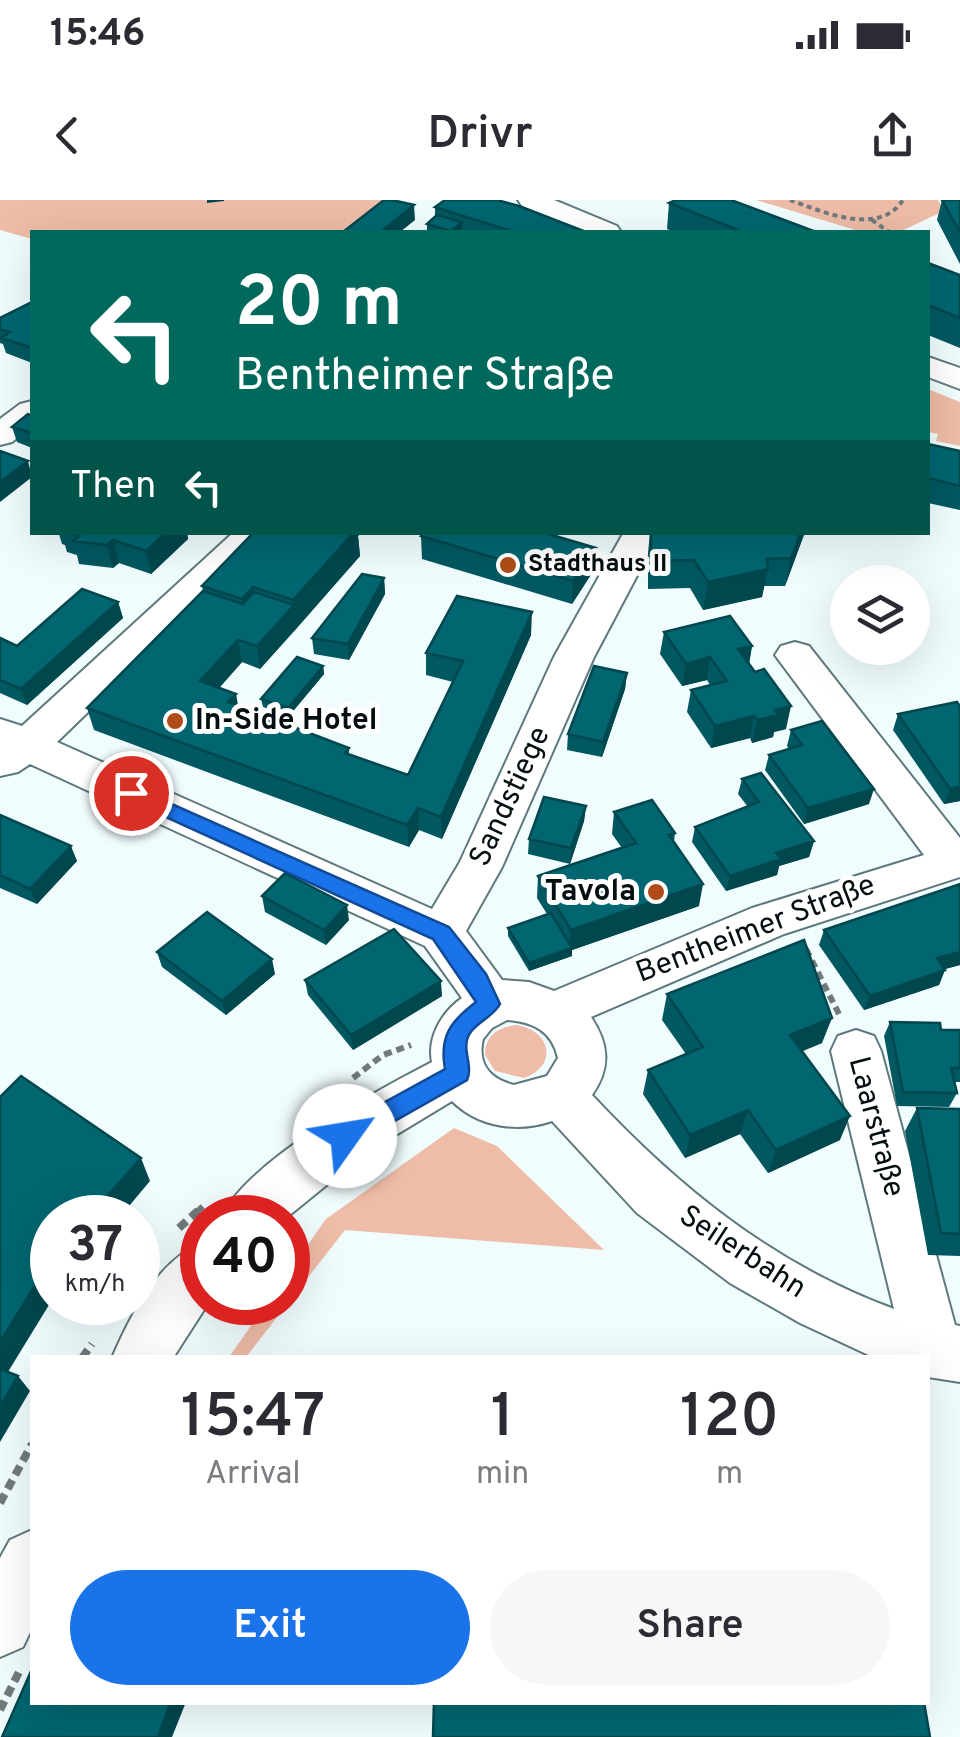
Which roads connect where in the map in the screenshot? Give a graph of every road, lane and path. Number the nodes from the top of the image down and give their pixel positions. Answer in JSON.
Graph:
{"nodes":[{"id":1,"x":531,"y":200,"type":"edge"},
{"id":2,"x":790,"y":200,"type":"edge"},
{"id":3,"x":903,"y":200,"type":"edge"},
{"id":4,"x":871,"y":220,"type":"junction"},
{"id":5,"x":610,"y":227,"type":"edge"},
{"id":6,"x":886,"y":230,"type":"edge"},
{"id":7,"x":930,"y":367,"type":"edge"},
{"id":8,"x":960,"y":378,"type":"edge"},
{"id":9,"x":30,"y":412,"type":"edge"},
{"id":10,"x":0,"y":435,"type":"edge"},
{"id":11,"x":0,"y":448,"type":"edge"},
{"id":12,"x":30,"y":457,"type":"edge"},
{"id":13,"x":253,"y":535,"type":"edge"},
{"id":14,"x":640,"y":535,"type":"edge"},
{"id":15,"x":795,"y":655,"type":"dead end"},
{"id":16,"x":9,"y":747,"type":"edge"},
{"id":17,"x":957,"y":861,"type":"edge"},
{"id":18,"x":784,"y":916,"type":"junction"},
{"id":19,"x":441,"y":933,"type":"junction"},
{"id":20,"x":489,"y":1004,"type":"junction"},
{"id":21,"x":556,"y":1011,"type":"junction"},
{"id":22,"x":856,"y":1051,"type":"joint"},
{"id":23,"x":458,"y":1073,"type":"junction"},
{"id":24,"x":560,"y":1094,"type":"junction"},
{"id":25,"x":274,"y":1195,"type":"edge"},
{"id":26,"x":180,"y":1296,"type":"edge"},
{"id":27,"x":946,"y":1352,"type":"edge"},
{"id":28,"x":144,"y":1355,"type":"edge"},
{"id":29,"x":30,"y":1448,"type":"edge"},
{"id":30,"x":0,"y":1503,"type":"edge"},
{"id":31,"x":30,"y":1570,"type":"edge"},
{"id":32,"x":12,"y":1644,"type":"edge"},
{"id":33,"x":0,"y":1710,"type":"edge"}],
"edges":[{"from":1,"to":5,"type":"street"},
{"from":2,"to":4,"type":"path"},
{"from":3,"to":4,"type":"path"},
{"from":4,"to":6,"type":"path"},
{"from":7,"to":8,"type":"street"},
{"from":9,"to":10,"type":"street"},
{"from":11,"to":12,"type":"street"},
{"from":13,"to":16,"type":"street"},
{"from":14,"to":19,"type":"street","name":"Sandstiege"},
{"from":15,"to":17,"type":"street"},
{"from":16,"to":19,"type":"street"},
{"from":17,"to":18,"type":"street","name":"Bentheimer Straße"},
{"from":18,"to":21,"type":"street","name":"Bentheimer Straße"},
{"from":18,"to":22,"type":"path","name":"Laarstraße"},
{"from":19,"to":20,"type":"street"},
{"from":20,"to":21,"type":"street"},
{"from":20,"to":23,"type":"street"},
{"from":21,"to":24,"type":"street"},
{"from":22,"to":27,"type":"street","name":"Laarstraße"},
{"from":23,"to":24,"type":"street"},
{"from":23,"to":25,"type":"street"},
{"from":24,"to":27,"type":"street","name":"Seilerbahn"},
{"from":26,"to":28,"type":"street"},
{"from":29,"to":30,"type":"path"},
{"from":31,"to":32,"type":"street"},
{"from":32,"to":33,"type":"path"}]}
